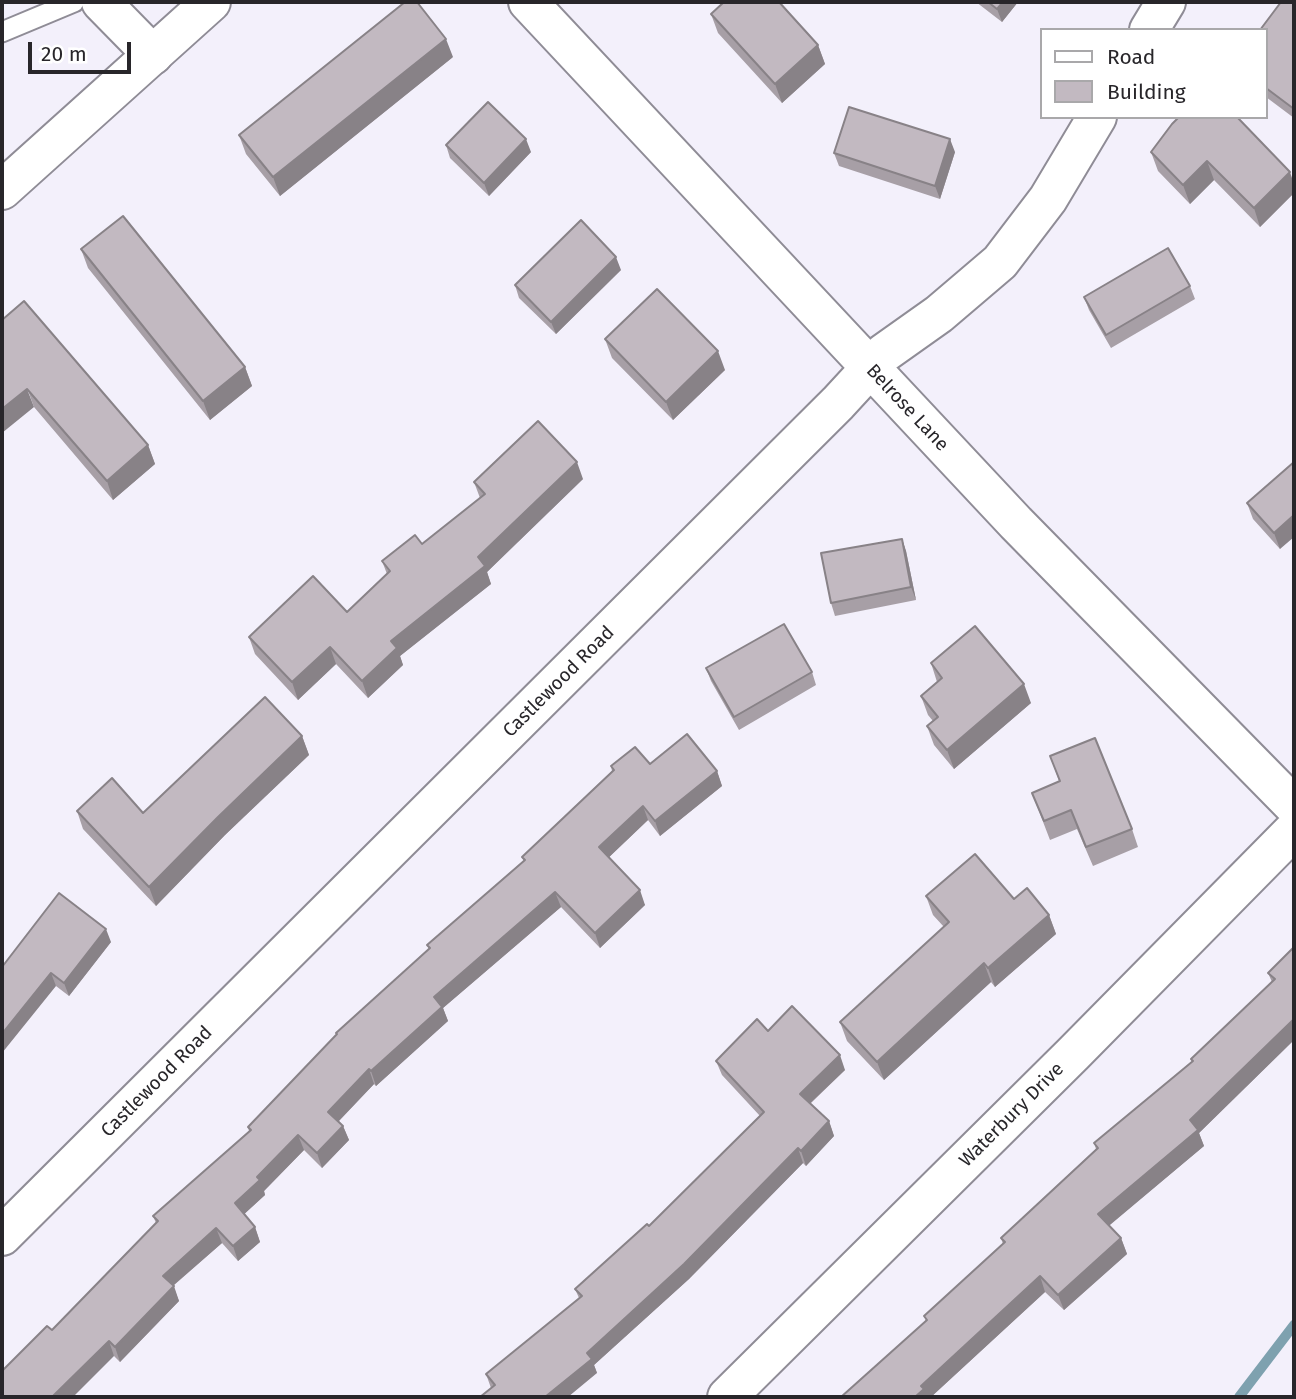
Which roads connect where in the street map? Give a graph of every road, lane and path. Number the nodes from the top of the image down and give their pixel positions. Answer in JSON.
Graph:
{"nodes":[{"id":1,"x":74,"y":2,"type":"edge"},
{"id":2,"x":101,"y":2,"type":"edge"},
{"id":3,"x":528,"y":2,"type":"edge"},
{"id":4,"x":1166,"y":2,"type":"edge"},
{"id":5,"x":199,"y":5,"type":"edge"},
{"id":6,"x":1150,"y":28,"type":"edge"},
{"id":7,"x":2,"y":32,"type":"edge"},
{"id":8,"x":153,"y":55,"type":"junction"},
{"id":9,"x":1096,"y":119,"type":"edge"},
{"id":10,"x":2,"y":190,"type":"edge"},
{"id":11,"x":869,"y":368,"type":"junction"},
{"id":12,"x":1294,"y":806,"type":"edge"},
{"id":13,"x":1294,"y":830,"type":"edge"},
{"id":14,"x":2,"y":1236,"type":"edge"},
{"id":15,"x":727,"y":1397,"type":"edge"}],
"edges":[{"from":1,"to":7,"type":"lane"},
{"from":2,"to":8,"type":"street"},
{"from":3,"to":11,"type":"street","name":"Belrose Lane"},
{"from":4,"to":6,"type":"street"},
{"from":5,"to":8,"type":"street"},
{"from":8,"to":10,"type":"street"},
{"from":9,"to":11,"type":"street","name":"Castlewood Road"},
{"from":11,"to":12,"type":"street","name":"Belrose Lane"},
{"from":11,"to":14,"type":"street","name":"Castlewood Road"},
{"from":13,"to":15,"type":"street","name":"Waterbury Drive"}]}
